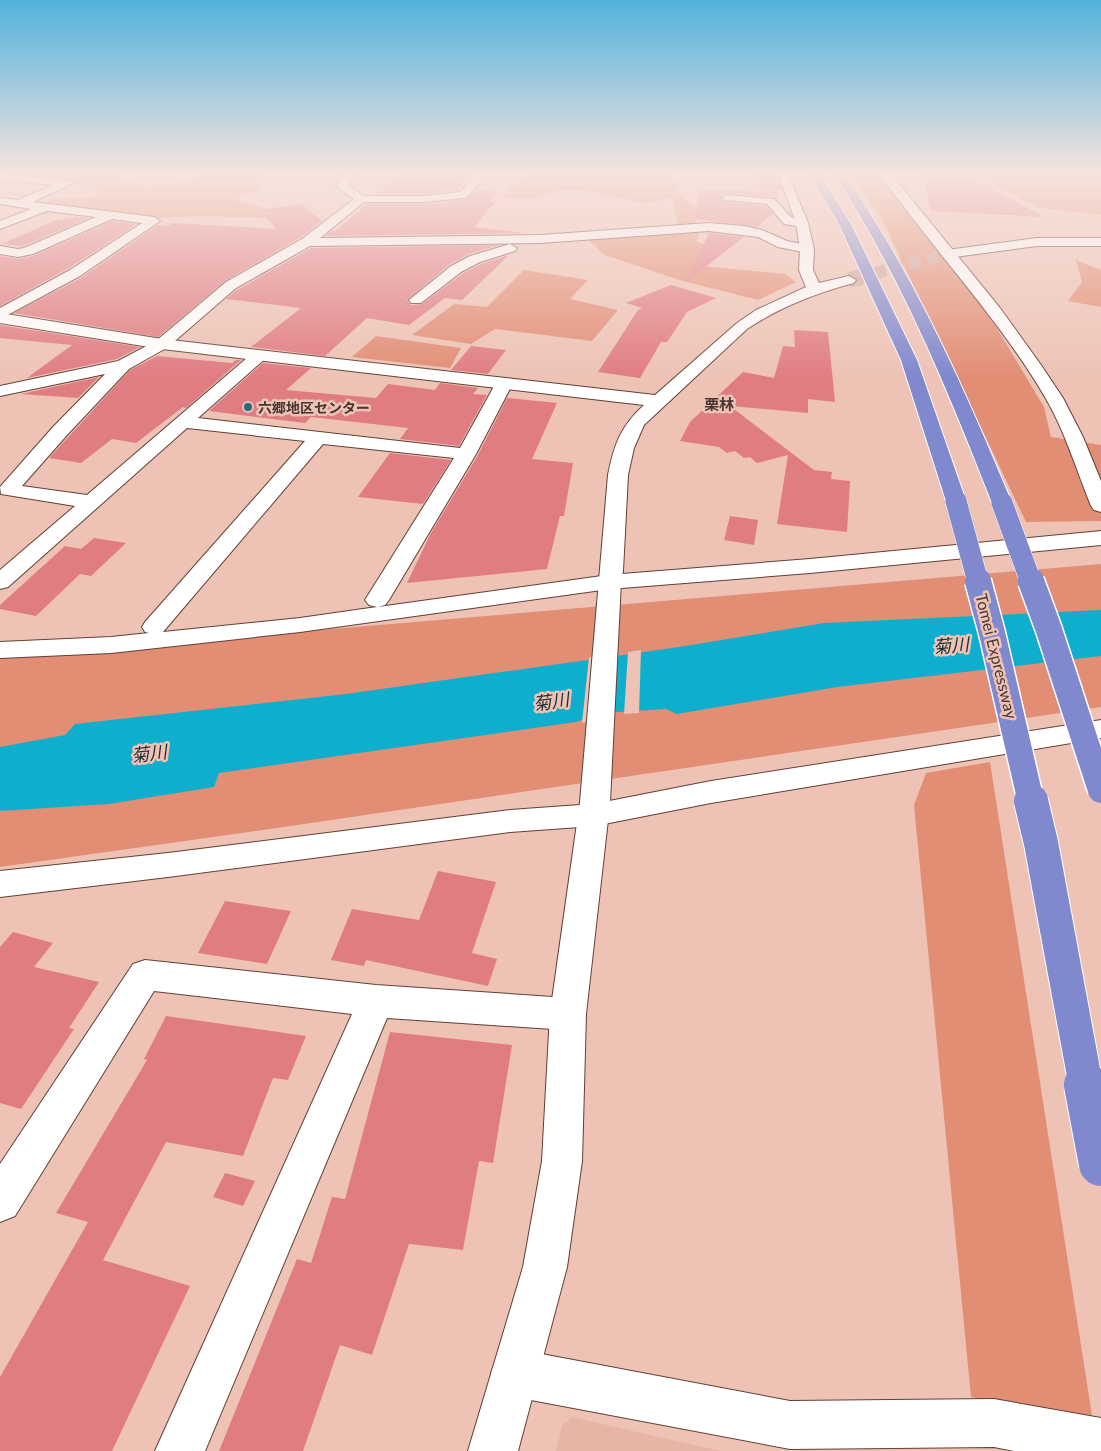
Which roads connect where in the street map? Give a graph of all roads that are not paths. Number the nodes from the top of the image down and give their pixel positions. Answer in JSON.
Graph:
{"nodes":[{"id":1,"x":49,"y":242,"type":"edge"},
{"id":2,"x":123,"y":242,"type":"edge"},
{"id":3,"x":307,"y":242,"type":"joint"},
{"id":4,"x":329,"y":242,"type":"edge"},
{"id":5,"x":531,"y":242,"type":"edge"},
{"id":6,"x":778,"y":242,"type":"edge"},
{"id":7,"x":806,"y":242,"type":"edge"},
{"id":8,"x":853,"y":242,"type":"edge"},
{"id":9,"x":883,"y":242,"type":"edge"},
{"id":10,"x":937,"y":242,"type":"edge"},
{"id":11,"x":1101,"y":242,"type":"edge"},
{"id":12,"x":807,"y":249,"type":"junction"},
{"id":13,"x":0,"y":250,"type":"edge"},
{"id":14,"x":947,"y":254,"type":"junction"},
{"id":15,"x":849,"y":280,"type":"tunnel mouth"},
{"id":16,"x":814,"y":289,"type":"junction"},
{"id":17,"x":416,"y":300,"type":"dead end"},
{"id":18,"x":0,"y":316,"type":"edge"},
{"id":19,"x":162,"y":344,"type":"junction"},
{"id":20,"x":261,"y":354,"type":"junction"},
{"id":21,"x":124,"y":365,"type":"junction"},
{"id":22,"x":504,"y":383,"type":"junction"},
{"id":23,"x":0,"y":391,"type":"edge"},
{"id":24,"x":657,"y":401,"type":"junction"},
{"id":25,"x":182,"y":422,"type":"junction"},
{"id":26,"x":318,"y":438,"type":"junction"},
{"id":27,"x":466,"y":454,"type":"junction"},
{"id":28,"x":92,"y":502,"type":"junction"},
{"id":29,"x":1101,"y":506,"type":"edge"},
{"id":30,"x":1101,"y":538,"type":"edge"},
{"id":31,"x":610,"y":580,"type":"junction"},
{"id":32,"x":0,"y":582,"type":"edge"},
{"id":33,"x":377,"y":600,"type":"junction"},
{"id":34,"x":154,"y":628,"type":"junction"},
{"id":35,"x":0,"y":637,"type":"edge"},
{"id":36,"x":0,"y":650,"type":"edge"},
{"id":37,"x":1101,"y":729,"type":"edge"},
{"id":38,"x":1101,"y":790,"type":"edge"},
{"id":39,"x":594,"y":808,"type":"junction"},
{"id":40,"x":0,"y":884,"type":"edge"},
{"id":41,"x":376,"y":1000,"type":"junction"},
{"id":42,"x":568,"y":1014,"type":"junction"},
{"id":43,"x":1101,"y":1164,"type":"edge"},
{"id":44,"x":0,"y":1200,"type":"edge"},
{"id":45,"x":515,"y":1374,"type":"junction"},
{"id":46,"x":1101,"y":1443,"type":"edge"},
{"id":47,"x":180,"y":1451,"type":"edge"},
{"id":48,"x":493,"y":1451,"type":"edge"}],
"edges":[{"from":1,"to":13,"type":"street"},
{"from":2,"to":18,"type":"street"},
{"from":3,"to":4,"type":"street"},
{"from":3,"to":19,"type":"street"},
{"from":5,"to":17,"type":"street"},
{"from":6,"to":12,"type":"street"},
{"from":7,"to":12,"type":"street"},
{"from":8,"to":43,"type":"highway","name":"Tomei Expressway","bridge":true},
{"from":9,"to":38,"type":"highway","bridge":true},
{"from":10,"to":14,"type":"street"},
{"from":11,"to":14,"type":"street"},
{"from":12,"to":16,"type":"street"},
{"from":14,"to":29,"type":"street"},
{"from":15,"to":16,"type":"street"},
{"from":16,"to":24,"type":"street"},
{"from":18,"to":19,"type":"street"},
{"from":19,"to":20,"type":"street"},
{"from":19,"to":21,"type":"street"},
{"from":20,"to":22,"type":"street"},
{"from":20,"to":25,"type":"street"},
{"from":21,"to":23,"type":"street"},
{"from":21,"to":28,"type":"street"},
{"from":22,"to":24,"type":"street"},
{"from":22,"to":27,"type":"street"},
{"from":24,"to":31,"type":"street"},
{"from":25,"to":26,"type":"street"},
{"from":25,"to":28,"type":"street"},
{"from":26,"to":27,"type":"street"},
{"from":26,"to":34,"type":"street"},
{"from":27,"to":33,"type":"street"},
{"from":28,"to":32,"type":"street"},
{"from":30,"to":31,"type":"street"},
{"from":31,"to":33,"type":"street"},
{"from":31,"to":36,"type":"street"},
{"from":31,"to":39,"type":"street"},
{"from":33,"to":34,"type":"street"},
{"from":34,"to":35,"type":"street"},
{"from":37,"to":39,"type":"street"},
{"from":39,"to":40,"type":"street"},
{"from":39,"to":42,"type":"street"},
{"from":41,"to":42,"type":"street"},
{"from":41,"to":44,"type":"street"},
{"from":41,"to":47,"type":"street"},
{"from":42,"to":45,"type":"street"},
{"from":45,"to":46,"type":"street"},
{"from":45,"to":48,"type":"street"}]}
